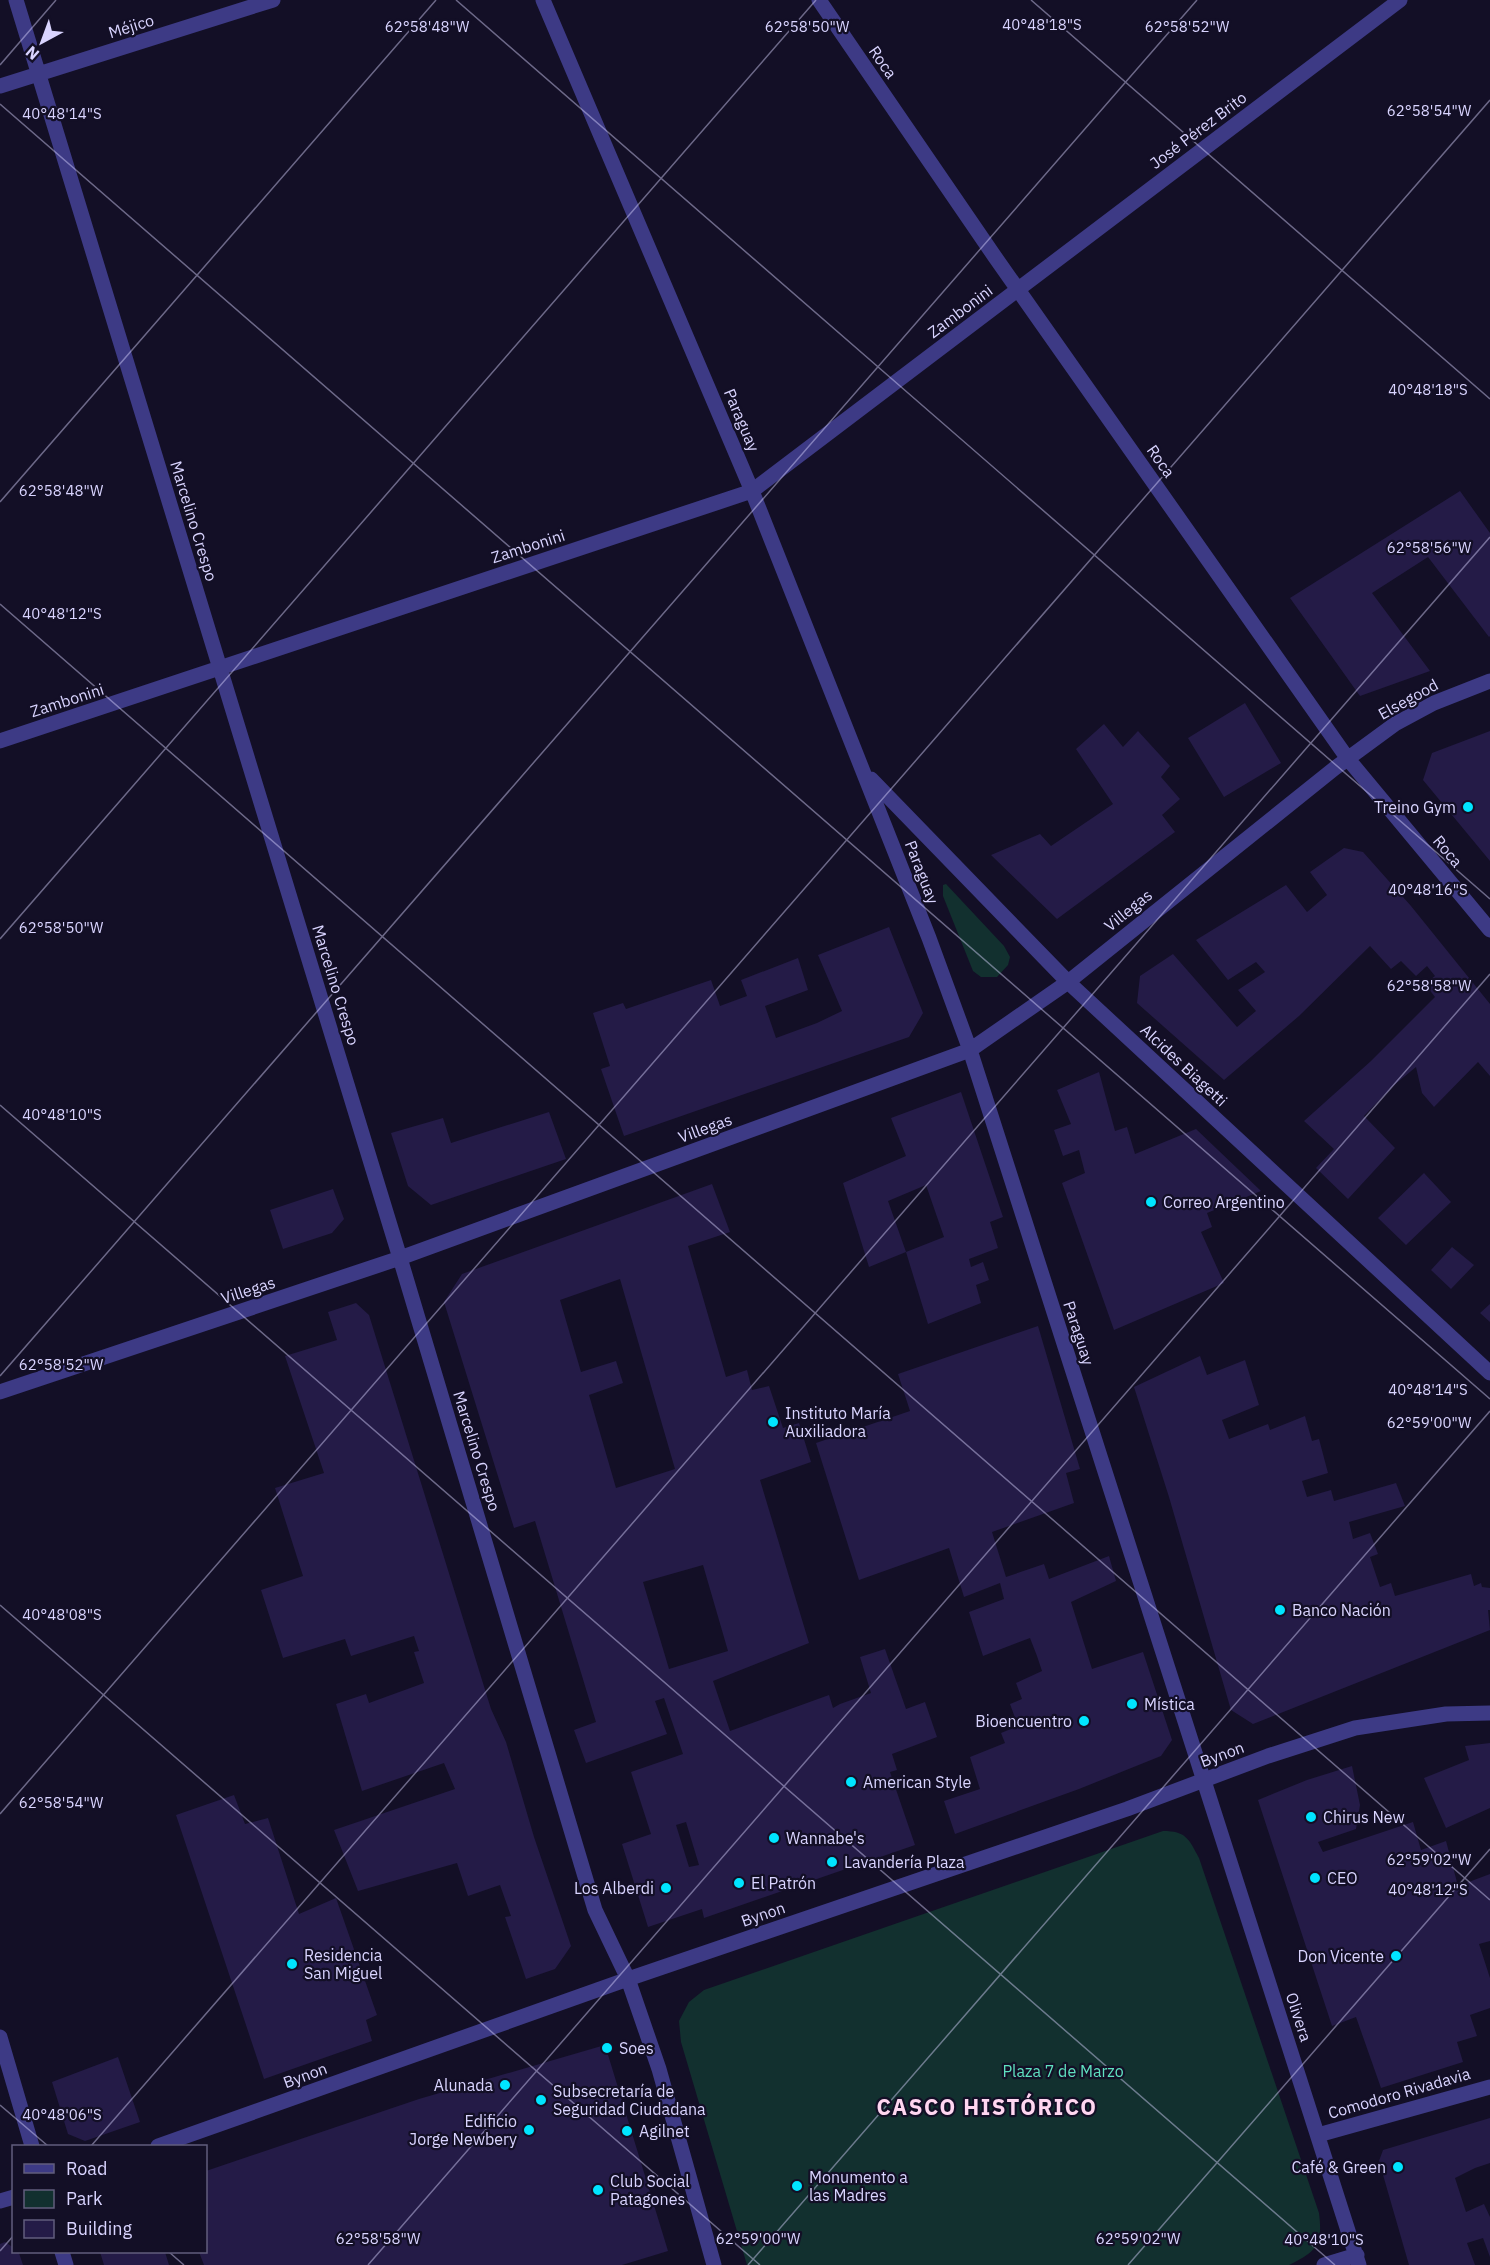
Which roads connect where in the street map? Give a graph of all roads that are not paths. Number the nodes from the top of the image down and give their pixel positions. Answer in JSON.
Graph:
{"nodes":[{"id":1,"x":16,"y":0,"type":"edge"},
{"id":2,"x":273,"y":0,"type":"edge"},
{"id":3,"x":543,"y":0,"type":"edge"},
{"id":4,"x":819,"y":0,"type":"edge"},
{"id":5,"x":1400,"y":0,"type":"edge"},
{"id":6,"x":39,"y":74,"type":"junction"},
{"id":7,"x":0,"y":86,"type":"edge"},
{"id":8,"x":1018,"y":290,"type":"junction"},
{"id":9,"x":752,"y":491,"type":"junction"},
{"id":10,"x":220,"y":668,"type":"junction"},
{"id":11,"x":1490,"y":681,"type":"edge"},
{"id":12,"x":0,"y":741,"type":"edge"},
{"id":13,"x":1348,"y":759,"type":"junction"},
{"id":14,"x":865,"y":773,"type":"junction"},
{"id":15,"x":1490,"y":930,"type":"edge"},
{"id":16,"x":1068,"y":982,"type":"junction"},
{"id":17,"x":970,"y":1050,"type":"junction"},
{"id":18,"x":400,"y":1258,"type":"junction"},
{"id":19,"x":1490,"y":1373,"type":"edge"},
{"id":20,"x":0,"y":1392,"type":"edge"},
{"id":21,"x":1490,"y":1713,"type":"edge"},
{"id":22,"x":1202,"y":1780,"type":"junction"},
{"id":23,"x":628,"y":1979,"type":"junction"},
{"id":24,"x":0,"y":2037,"type":"edge"},
{"id":25,"x":1490,"y":2086,"type":"edge"},
{"id":26,"x":1318,"y":2135,"type":"junction"},
{"id":27,"x":32,"y":2145,"type":"edge"},
{"id":28,"x":161,"y":2145,"type":"edge"},
{"id":29,"x":1358,"y":2260,"type":"edge"},
{"id":30,"x":714,"y":2265,"type":"edge"},
{"id":31,"x":1324,"y":2265,"type":"edge"}],
"edges":[{"from":1,"to":6,"type":"street","name":"Marcelino Crespo"},
{"from":2,"to":6,"type":"street","name":"Méjico"},
{"from":3,"to":9,"type":"street","name":"Paraguay"},
{"from":4,"to":8,"type":"street","name":"Roca"},
{"from":5,"to":8,"type":"street","name":"José Pérez Brito"},
{"from":6,"to":7,"type":"street","name":"Méjico"},
{"from":6,"to":10,"type":"street","name":"Marcelino Crespo"},
{"from":8,"to":9,"type":"street","name":"Zambonini"},
{"from":8,"to":13,"type":"street","name":"Roca"},
{"from":9,"to":10,"type":"street","name":"Zambonini"},
{"from":9,"to":14,"type":"street","name":"Paraguay"},
{"from":10,"to":12,"type":"street","name":"Zambonini"},
{"from":10,"to":18,"type":"street","name":"Marcelino Crespo"},
{"from":11,"to":13,"type":"street","name":"Elsegood"},
{"from":13,"to":15,"type":"street","name":"Roca"},
{"from":13,"to":16,"type":"street","name":"Villegas"},
{"from":14,"to":16,"type":"street","name":"Alcides Biagetti"},
{"from":14,"to":17,"type":"street","name":"Paraguay"},
{"from":16,"to":17,"type":"street","name":"Villegas"},
{"from":16,"to":19,"type":"street","name":"Alcides Biagetti"},
{"from":17,"to":18,"type":"street","name":"Villegas"},
{"from":17,"to":22,"type":"street","name":"Paraguay"},
{"from":18,"to":20,"type":"street","name":"Villegas"},
{"from":18,"to":23,"type":"street","name":"Marcelino Crespo"},
{"from":21,"to":22,"type":"street","name":"Bynon"},
{"from":22,"to":23,"type":"street","name":"Bynon"},
{"from":22,"to":26,"type":"street","name":"Olivera"},
{"from":23,"to":28,"type":"street","name":"Bynon"},
{"from":23,"to":30,"type":"street","name":"Marcelino Crespo"},
{"from":24,"to":27,"type":"street"},
{"from":25,"to":26,"type":"street","name":"Comodoro Rivadavia"},
{"from":26,"to":29,"type":"street","name":"Olivera"},
{"from":29,"to":31,"type":"street"}]}
